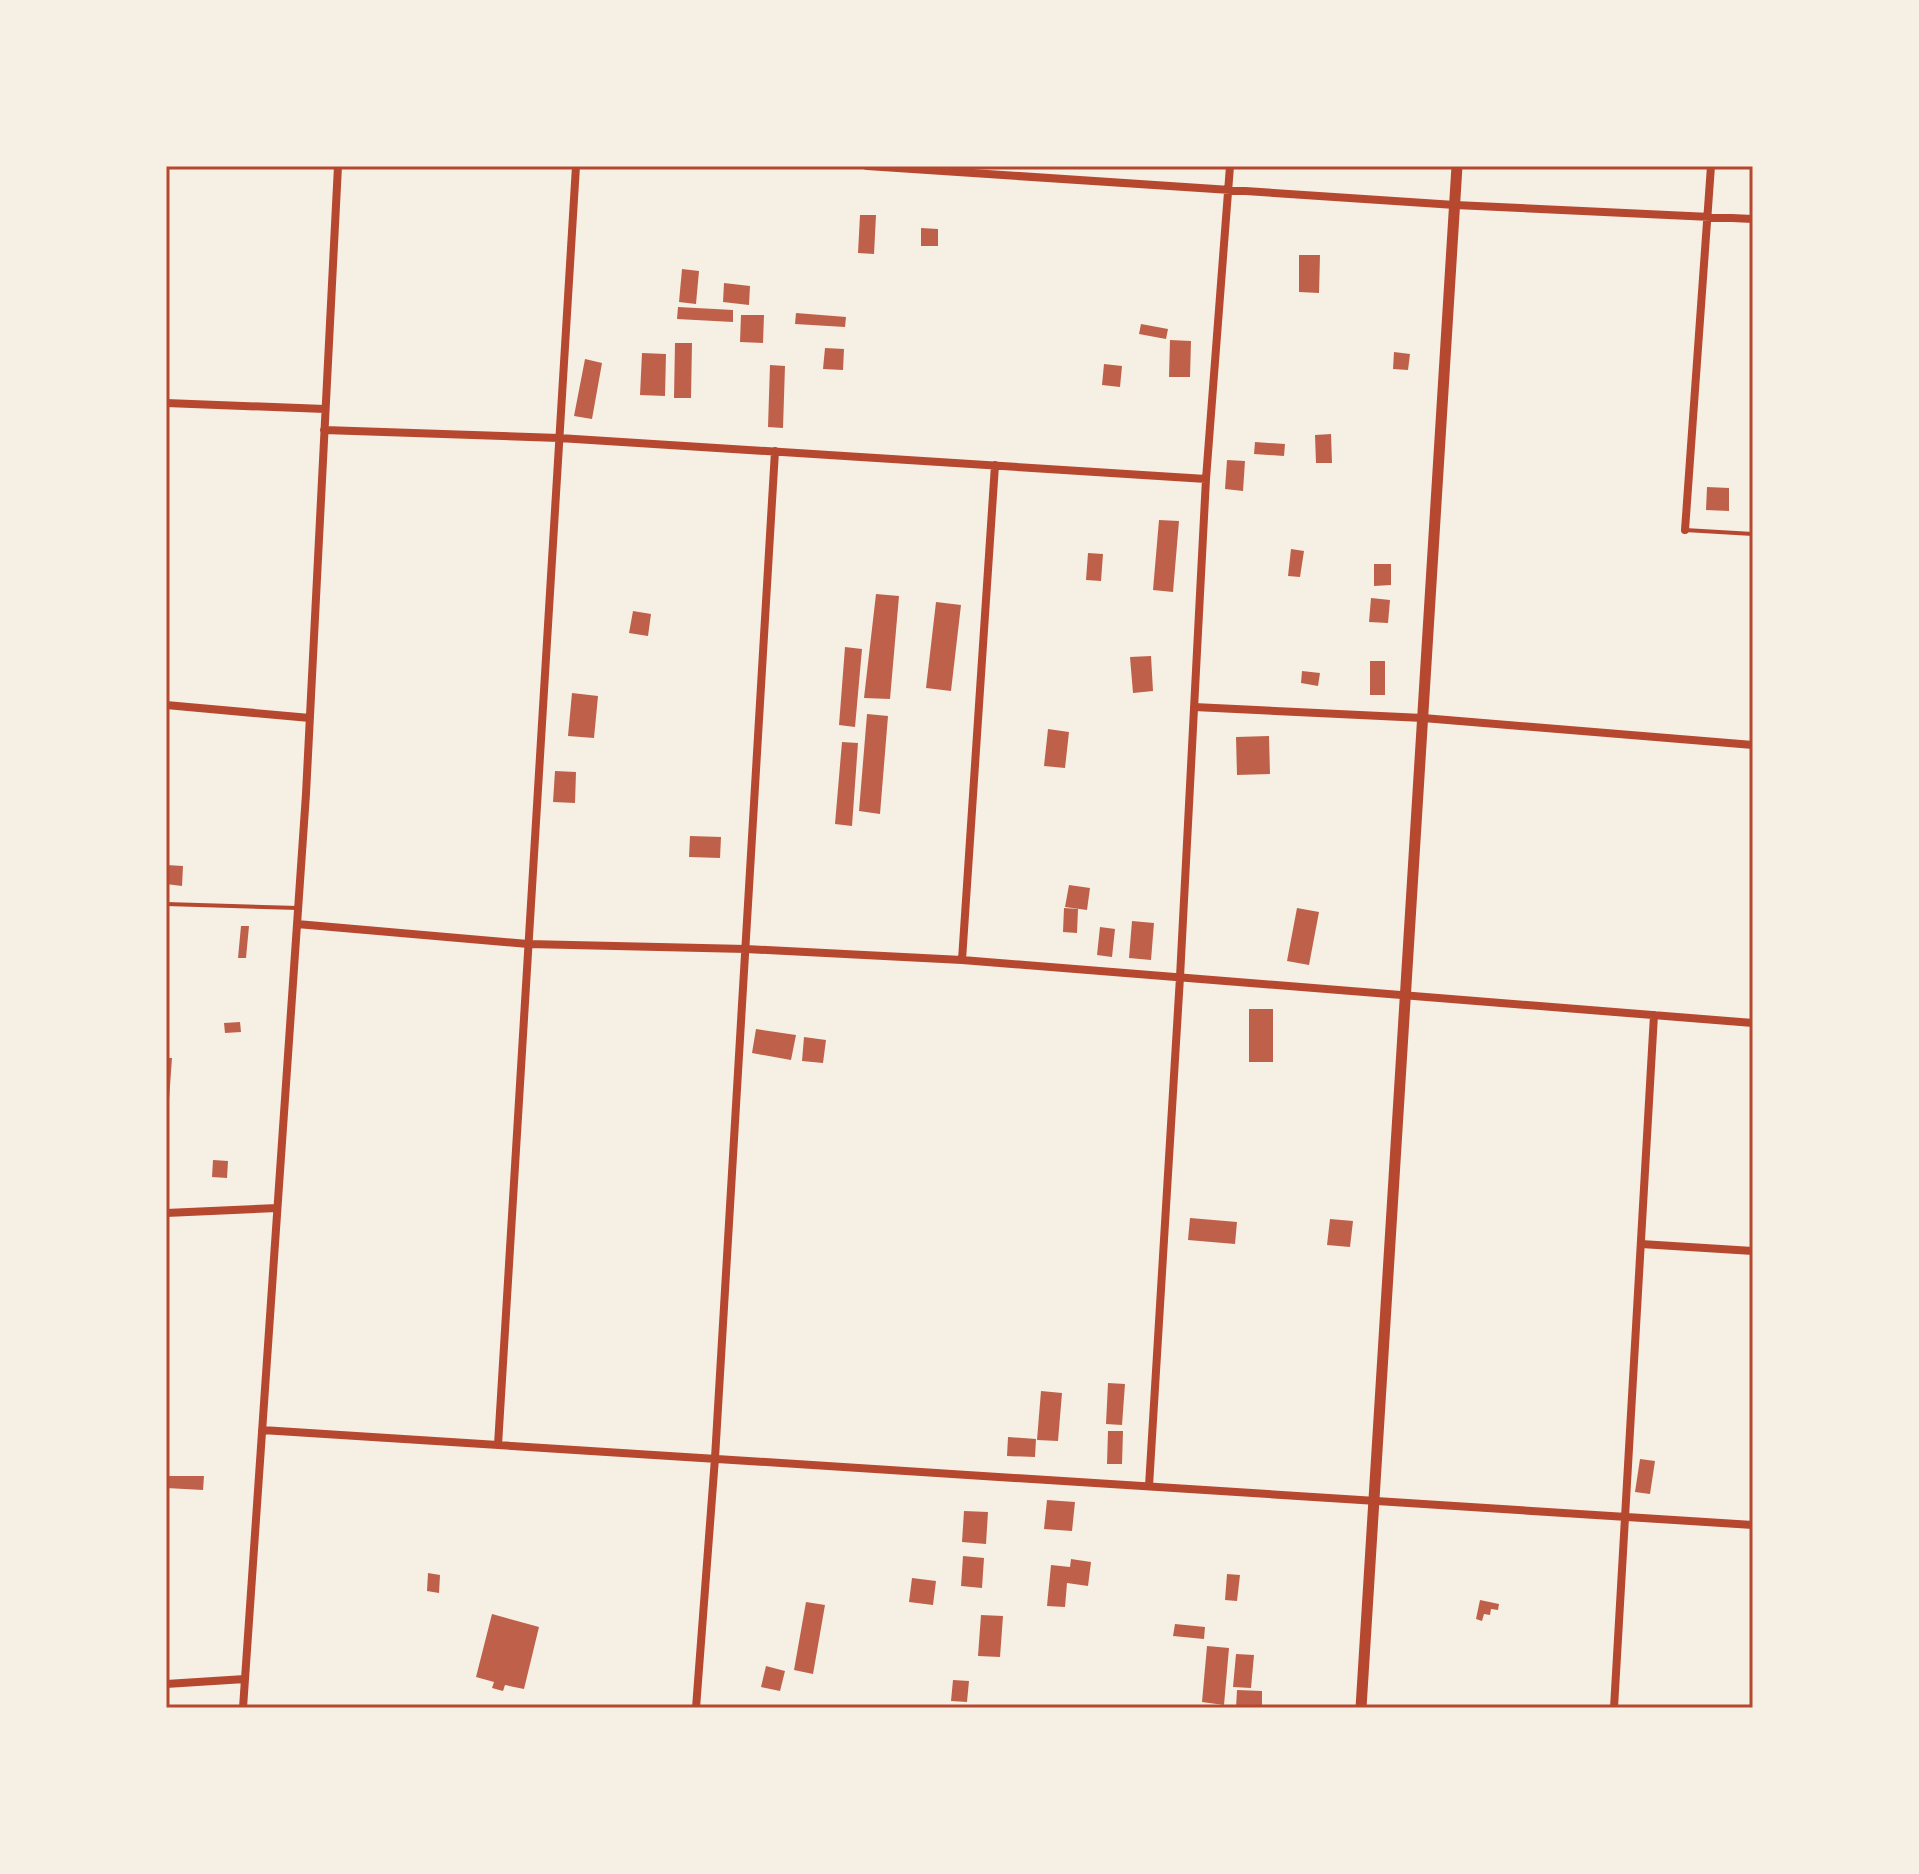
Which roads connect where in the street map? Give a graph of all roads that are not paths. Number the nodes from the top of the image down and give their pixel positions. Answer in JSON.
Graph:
{"nodes":[{"id":1,"x":338,"y":166,"type":"edge"},
{"id":2,"x":576,"y":166,"type":"edge"},
{"id":3,"x":867,"y":166,"type":"edge"},
{"id":4,"x":1230,"y":166,"type":"edge"},
{"id":5,"x":1457,"y":166,"type":"edge"},
{"id":6,"x":1711,"y":166,"type":"edge"},
{"id":7,"x":1228,"y":190,"type":"junction"},
{"id":8,"x":1455,"y":205,"type":"junction"},
{"id":9,"x":1709,"y":217,"type":"junction"},
{"id":10,"x":1753,"y":219,"type":"edge"},
{"id":11,"x":166,"y":403,"type":"edge"},
{"id":12,"x":325,"y":409,"type":"junction"},
{"id":13,"x":324,"y":430,"type":"junction"},
{"id":14,"x":559,"y":438,"type":"junction"},
{"id":15,"x":775,"y":451,"type":"junction"},
{"id":16,"x":995,"y":465,"type":"junction"},
{"id":17,"x":1206,"y":479,"type":"junction"},
{"id":18,"x":1685,"y":530,"type":"joint"},
{"id":19,"x":1753,"y":534,"type":"edge"},
{"id":20,"x":166,"y":705,"type":"edge"},
{"id":21,"x":1194,"y":707,"type":"junction"},
{"id":22,"x":310,"y":718,"type":"junction"},
{"id":23,"x":1423,"y":718,"type":"junction"},
{"id":24,"x":1753,"y":745,"type":"edge"},
{"id":25,"x":166,"y":904,"type":"edge"},
{"id":26,"x":298,"y":908,"type":"junction"},
{"id":27,"x":297,"y":924,"type":"junction"},
{"id":28,"x":528,"y":944,"type":"junction"},
{"id":29,"x":746,"y":949,"type":"junction"},
{"id":30,"x":962,"y":960,"type":"junction"},
{"id":31,"x":1180,"y":977,"type":"junction"},
{"id":32,"x":1406,"y":996,"type":"junction"},
{"id":33,"x":1654,"y":1015,"type":"junction"},
{"id":34,"x":1753,"y":1023,"type":"edge"},
{"id":35,"x":277,"y":1208,"type":"junction"},
{"id":36,"x":166,"y":1213,"type":"edge"},
{"id":37,"x":1641,"y":1244,"type":"junction"},
{"id":38,"x":1753,"y":1251,"type":"edge"},
{"id":39,"x":262,"y":1430,"type":"junction"},
{"id":40,"x":498,"y":1445,"type":"junction"},
{"id":41,"x":715,"y":1458,"type":"junction"},
{"id":42,"x":1149,"y":1486,"type":"junction"},
{"id":43,"x":1375,"y":1500,"type":"junction"},
{"id":44,"x":1625,"y":1518,"type":"junction"},
{"id":45,"x":1753,"y":1525,"type":"edge"},
{"id":46,"x":245,"y":1679,"type":"junction"},
{"id":47,"x":166,"y":1684,"type":"edge"},
{"id":48,"x":243,"y":1708,"type":"edge"},
{"id":49,"x":696,"y":1708,"type":"edge"},
{"id":50,"x":1361,"y":1708,"type":"edge"},
{"id":51,"x":1614,"y":1708,"type":"edge"}],
"edges":[{"from":1,"to":12,"type":"street"},
{"from":2,"to":14,"type":"street"},
{"from":3,"to":7,"type":"street"},
{"from":4,"to":7,"type":"street"},
{"from":5,"to":8,"type":"street"},
{"from":6,"to":9,"type":"street"},
{"from":7,"to":8,"type":"street"},
{"from":7,"to":17,"type":"street"},
{"from":8,"to":9,"type":"street"},
{"from":8,"to":23,"type":"street"},
{"from":9,"to":10,"type":"street"},
{"from":9,"to":18,"type":"street"},
{"from":11,"to":12,"type":"street"},
{"from":12,"to":13,"type":"street"},
{"from":13,"to":14,"type":"street"},
{"from":13,"to":22,"type":"street"},
{"from":14,"to":15,"type":"street"},
{"from":14,"to":28,"type":"street"},
{"from":15,"to":16,"type":"street"},
{"from":15,"to":29,"type":"street"},
{"from":16,"to":17,"type":"street"},
{"from":16,"to":30,"type":"street"},
{"from":17,"to":21,"type":"street"},
{"from":18,"to":19,"type":"lane"},
{"from":20,"to":22,"type":"street"},
{"from":21,"to":23,"type":"street"},
{"from":21,"to":31,"type":"street"},
{"from":22,"to":26,"type":"street"},
{"from":23,"to":24,"type":"street"},
{"from":23,"to":32,"type":"street"},
{"from":25,"to":26,"type":"lane"},
{"from":26,"to":27,"type":"street"},
{"from":27,"to":28,"type":"street"},
{"from":27,"to":35,"type":"street"},
{"from":28,"to":29,"type":"street"},
{"from":28,"to":40,"type":"street"},
{"from":29,"to":30,"type":"street"},
{"from":29,"to":41,"type":"street"},
{"from":30,"to":31,"type":"street"},
{"from":31,"to":32,"type":"street"},
{"from":31,"to":42,"type":"street"},
{"from":32,"to":33,"type":"street"},
{"from":32,"to":43,"type":"street"},
{"from":33,"to":34,"type":"street"},
{"from":33,"to":37,"type":"street"},
{"from":35,"to":36,"type":"street"},
{"from":35,"to":39,"type":"street"},
{"from":37,"to":38,"type":"street"},
{"from":37,"to":44,"type":"street"},
{"from":39,"to":40,"type":"street"},
{"from":39,"to":46,"type":"street"},
{"from":40,"to":41,"type":"street"},
{"from":41,"to":42,"type":"street"},
{"from":41,"to":49,"type":"street"},
{"from":42,"to":43,"type":"street"},
{"from":43,"to":44,"type":"street"},
{"from":43,"to":50,"type":"street"},
{"from":44,"to":45,"type":"street"},
{"from":44,"to":51,"type":"street"},
{"from":46,"to":47,"type":"street"},
{"from":46,"to":48,"type":"street"}]}
